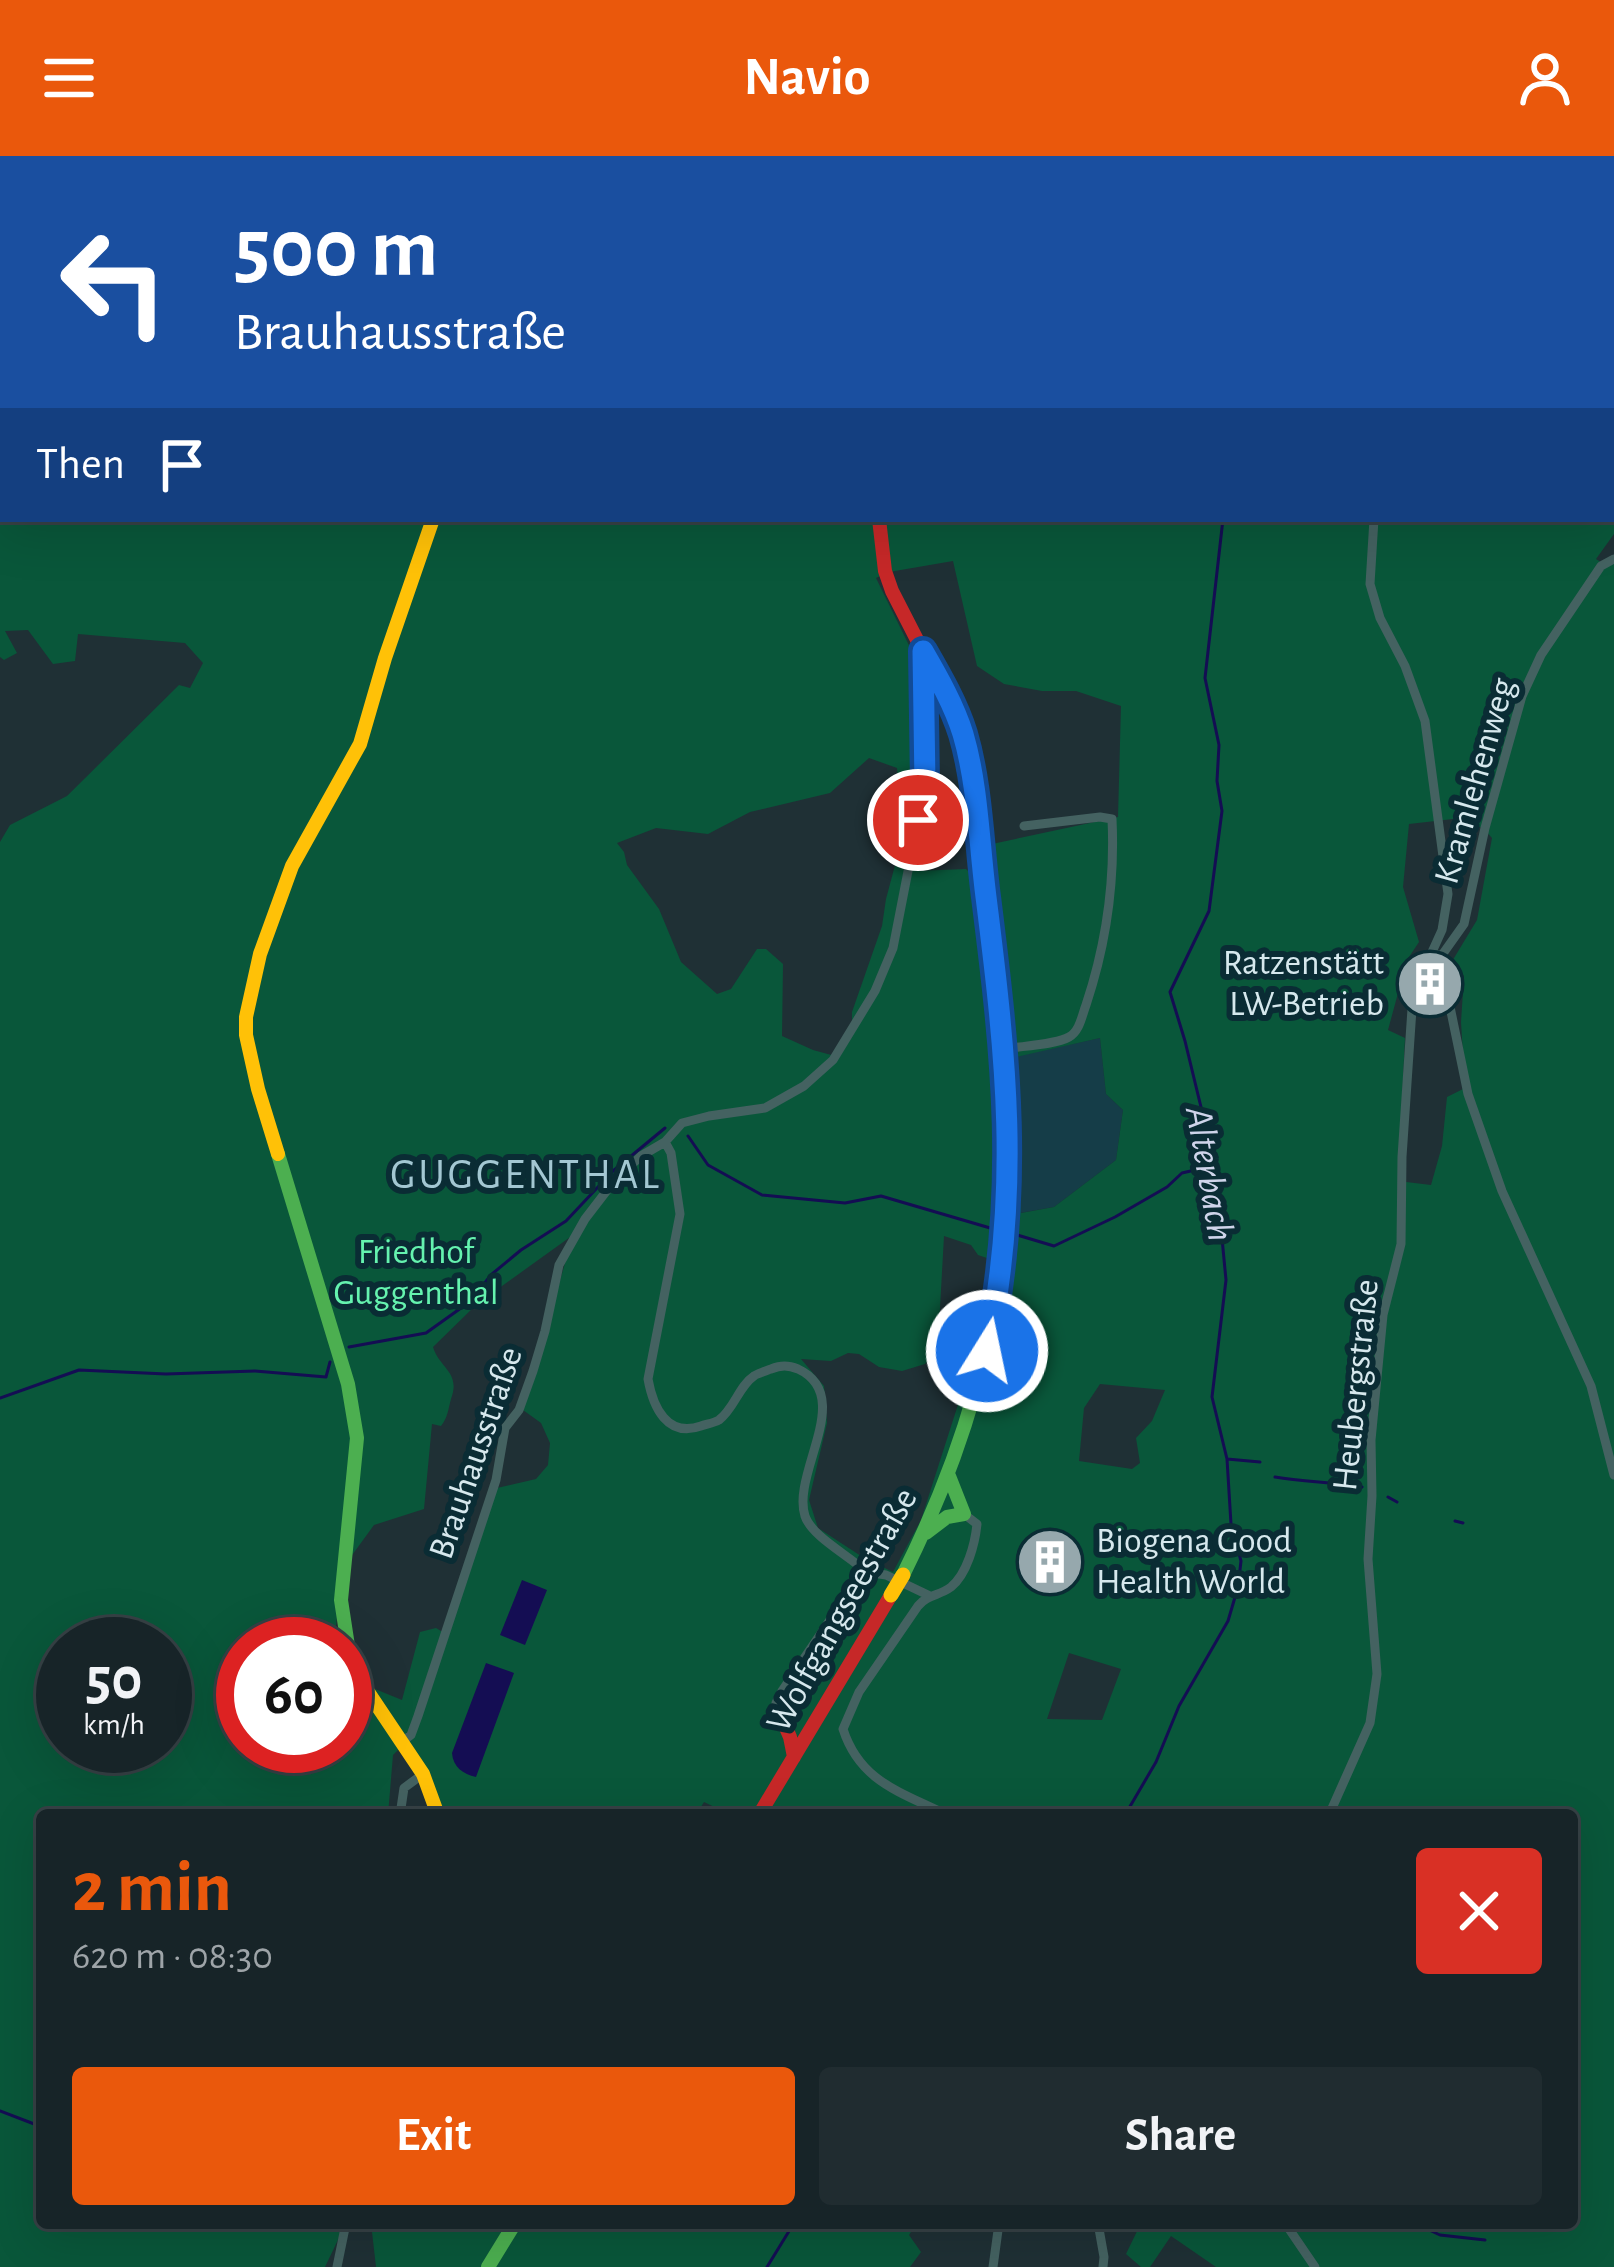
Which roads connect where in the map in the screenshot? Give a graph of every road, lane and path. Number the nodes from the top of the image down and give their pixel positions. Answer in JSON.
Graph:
{"nodes":[{"id":1,"x":432,"y":522,"type":"edge"},
{"id":2,"x":879,"y":522,"type":"edge"},
{"id":3,"x":1374,"y":522,"type":"edge"},
{"id":4,"x":1614,"y":559,"type":"edge"},
{"id":5,"x":923,"y":651,"type":"junction"},
{"id":6,"x":1024,"y":826,"type":"dead end"},
{"id":7,"x":1431,"y":955,"type":"junction"},
{"id":8,"x":1004,"y":1049,"type":"junction"},
{"id":9,"x":665,"y":1142,"type":"junction"},
{"id":10,"x":1614,"y":1475,"type":"edge"},
{"id":11,"x":949,"y":1477,"type":"junction"},
{"id":12,"x":964,"y":1514,"type":"junction"},
{"id":13,"x":924,"y":1535,"type":"junction"},
{"id":14,"x":866,"y":1572,"type":"junction"},
{"id":15,"x":928,"y":1595,"type":"junction"},
{"id":16,"x":821,"y":1711,"type":"junction"},
{"id":17,"x":780,"y":1714,"type":"junction"},
{"id":18,"x":403,"y":1741,"type":"junction"},
{"id":19,"x":794,"y":1757,"type":"junction"},
{"id":20,"x":423,"y":1774,"type":"junction"},
{"id":21,"x":401,"y":1809,"type":"edge"},
{"id":22,"x":436,"y":1809,"type":"edge"},
{"id":23,"x":763,"y":1809,"type":"edge"},
{"id":24,"x":933,"y":1809,"type":"edge"},
{"id":25,"x":1332,"y":1809,"type":"edge"},
{"id":26,"x":345,"y":2229,"type":"edge"},
{"id":27,"x":511,"y":2229,"type":"edge"},
{"id":28,"x":998,"y":2229,"type":"edge"},
{"id":29,"x":1099,"y":2229,"type":"edge"},
{"id":30,"x":1290,"y":2229,"type":"edge"},
{"id":31,"x":338,"y":2267,"type":"edge"},
{"id":32,"x":488,"y":2267,"type":"edge"},
{"id":33,"x":993,"y":2267,"type":"edge"},
{"id":34,"x":1103,"y":2267,"type":"edge"},
{"id":35,"x":1315,"y":2267,"type":"edge"}],
"edges":[{"from":1,"to":18,"type":"main road"},
{"from":2,"to":5,"type":"main road","name":"Wolfgangseestraße"},
{"from":3,"to":7,"type":"street","name":"Heubergstraße"},
{"from":4,"to":7,"type":"street","name":"Kramlehenweg"},
{"from":5,"to":8,"type":"main road","name":"Wolfgangseestraße"},
{"from":5,"to":9,"type":"street","name":"Brauhausstraße"},
{"from":6,"to":8,"type":"street"},
{"from":7,"to":10,"type":"street"},
{"from":7,"to":25,"type":"street","name":"Heubergstraße"},
{"from":8,"to":11,"type":"main road","name":"Wolfgangseestraße"},
{"from":9,"to":14,"type":"street"},
{"from":9,"to":18,"type":"street","name":"Brauhausstraße"},
{"from":11,"to":12,"type":"main road"},
{"from":11,"to":13,"type":"main road","name":"Wolfgangseestraße"},
{"from":12,"to":13,"type":"main road"},
{"from":12,"to":15,"type":"street"},
{"from":13,"to":16,"type":"main road","name":"Wolfgangseestraße","bridge":true},
{"from":14,"to":15,"type":"street"},
{"from":14,"to":17,"type":"street"},
{"from":15,"to":24,"type":"street"},
{"from":16,"to":17,"type":"main road"},
{"from":16,"to":19,"type":"main road","name":"Wolfgangseestraße"},
{"from":17,"to":19,"type":"main road"},
{"from":18,"to":20,"type":"main road"},
{"from":19,"to":23,"type":"main road","name":"Wolfgangseestraße"},
{"from":20,"to":21,"type":"street"},
{"from":20,"to":22,"type":"main road"},
{"from":26,"to":31,"type":"street"},
{"from":27,"to":32,"type":"main road"},
{"from":28,"to":33,"type":"street"},
{"from":29,"to":34,"type":"street"},
{"from":30,"to":35,"type":"street"}]}
